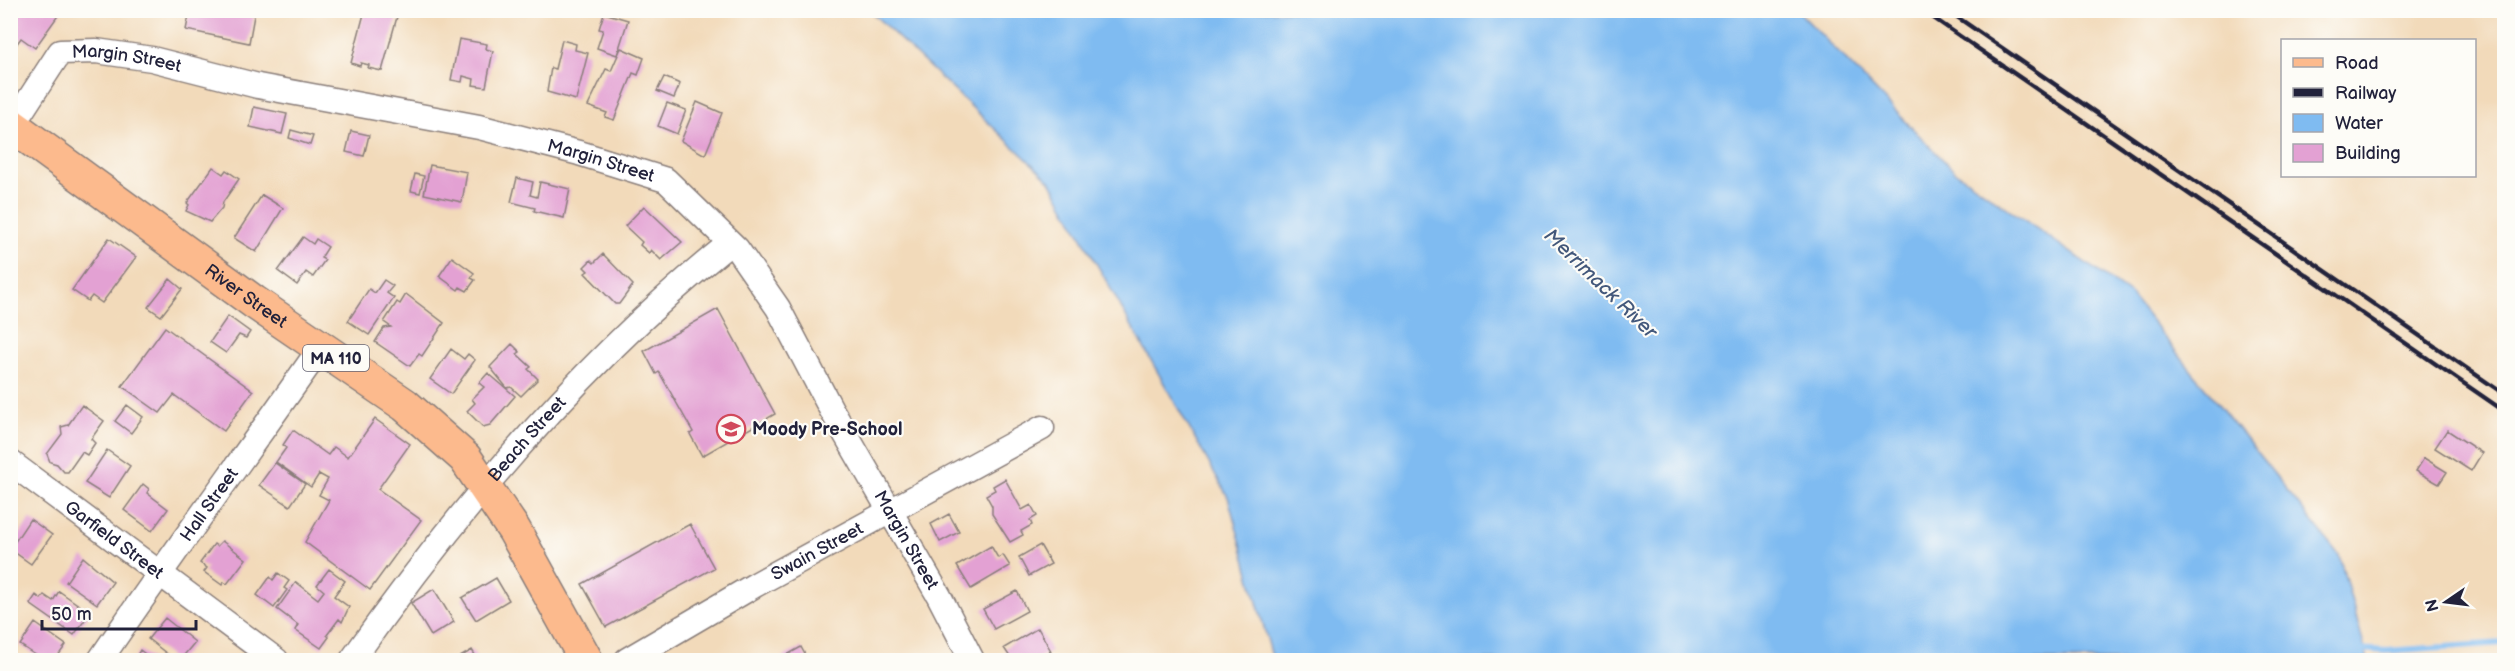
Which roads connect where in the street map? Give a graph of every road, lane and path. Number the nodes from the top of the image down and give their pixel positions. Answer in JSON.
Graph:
{"nodes":[{"id":1,"x":11,"y":126,"type":"edge"},
{"id":2,"x":730,"y":243,"type":"junction"},
{"id":3,"x":321,"y":347,"type":"junction"},
{"id":4,"x":1042,"y":428,"type":"dead end"},
{"id":5,"x":10,"y":462,"type":"edge"},
{"id":6,"x":485,"y":488,"type":"junction"},
{"id":7,"x":890,"y":511,"type":"junction"},
{"id":8,"x":158,"y":574,"type":"junction"},
{"id":9,"x":100,"y":660,"type":"edge"},
{"id":10,"x":276,"y":660,"type":"edge"},
{"id":11,"x":352,"y":660,"type":"edge"},
{"id":12,"x":586,"y":660,"type":"edge"},
{"id":13,"x":627,"y":660,"type":"edge"},
{"id":14,"x":972,"y":660,"type":"edge"}],
"edges":[{"from":1,"to":2,"type":"street","name":"Margin Street"},
{"from":1,"to":3,"type":"main road","name":"River Street","number":"MA 110"},
{"from":2,"to":6,"type":"street","name":"Beach Street"},
{"from":2,"to":7,"type":"street","name":"Margin Street"},
{"from":3,"to":6,"type":"main road","name":"River Street","number":"MA 110"},
{"from":3,"to":8,"type":"street","name":"Hall Street"},
{"from":4,"to":7,"type":"street","name":"Swain Street"},
{"from":5,"to":8,"type":"street","name":"Garfield Street"},
{"from":6,"to":11,"type":"street","name":"Beach Street"},
{"from":6,"to":12,"type":"main road","name":"River Street","number":"MA 110"},
{"from":7,"to":13,"type":"street","name":"Swain Street"},
{"from":7,"to":14,"type":"street","name":"Margin Street"},
{"from":8,"to":9,"type":"street","name":"Hall Street"},
{"from":8,"to":10,"type":"street","name":"Garfield Street"}]}
